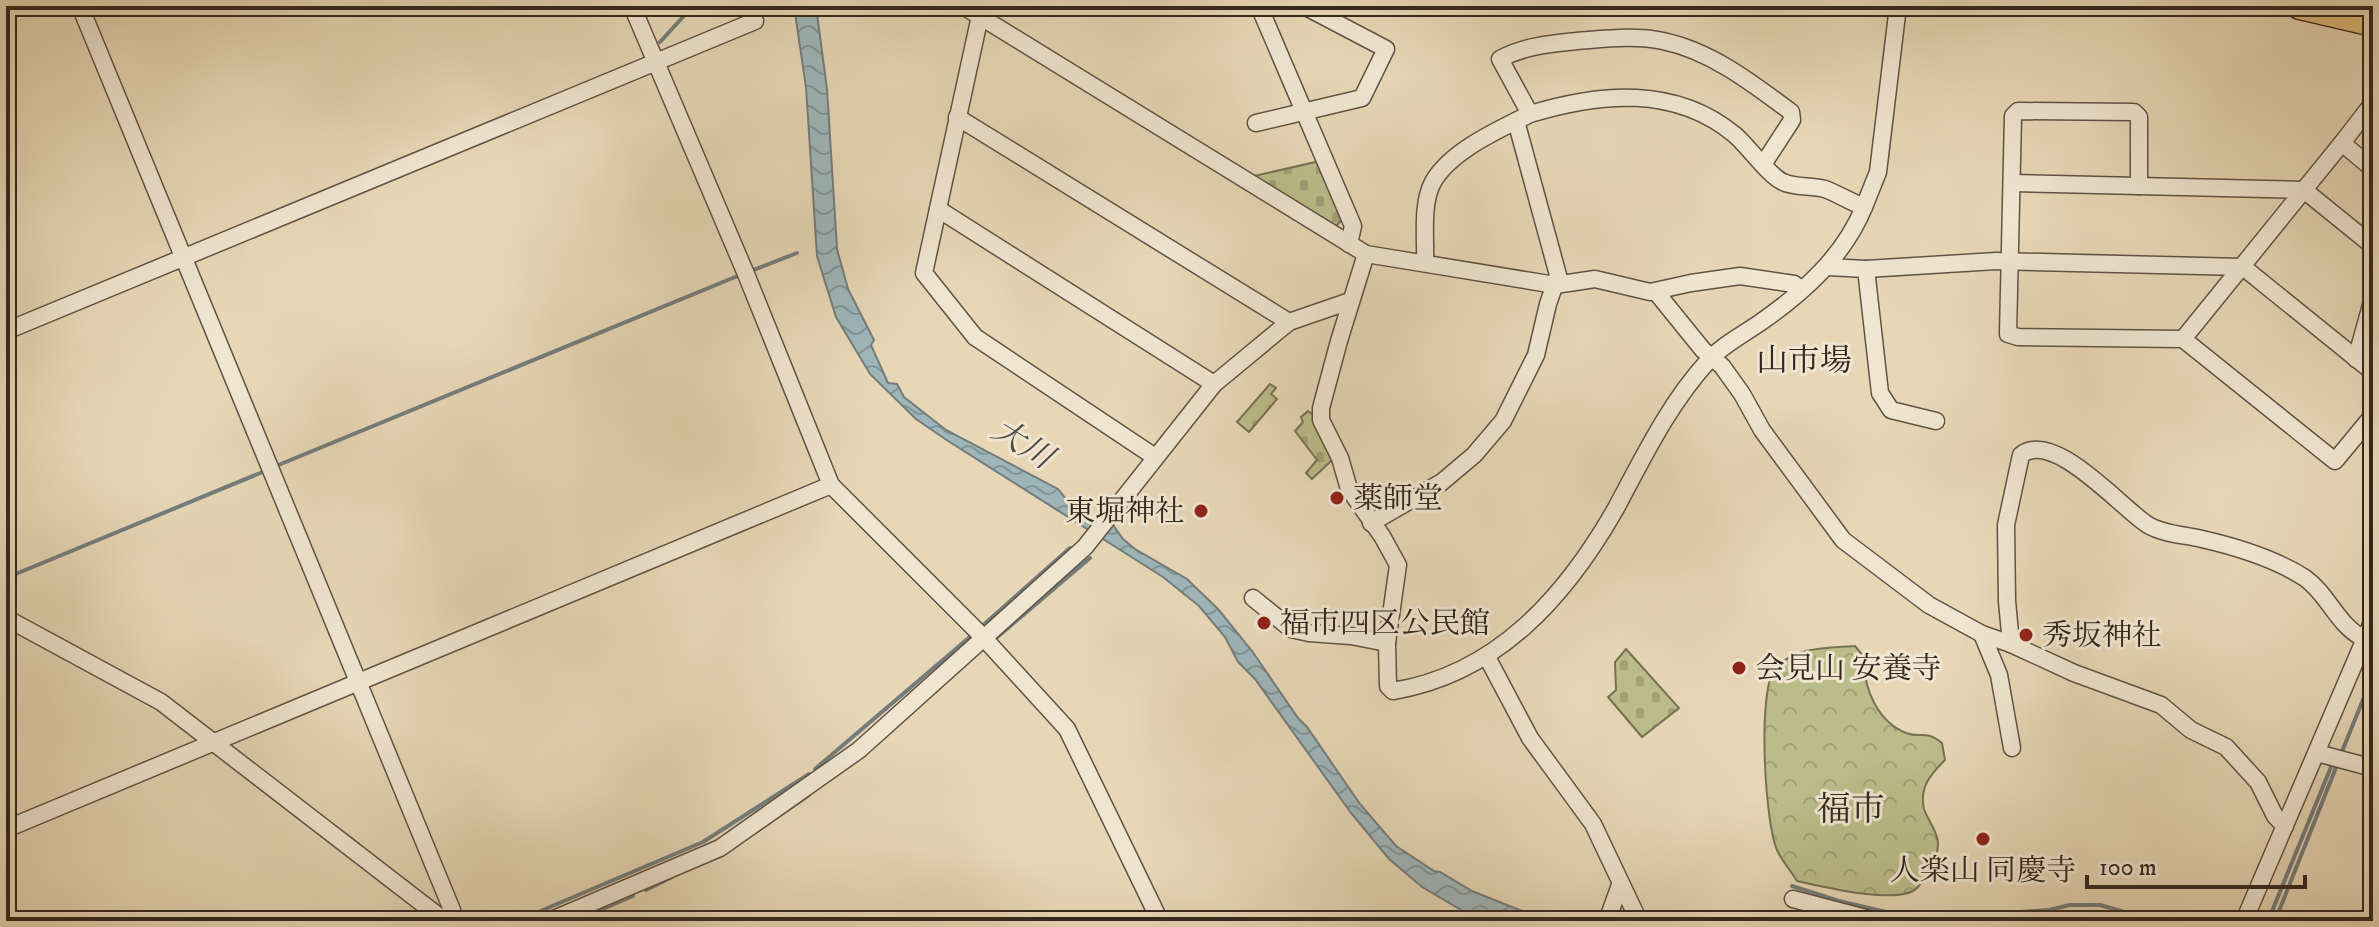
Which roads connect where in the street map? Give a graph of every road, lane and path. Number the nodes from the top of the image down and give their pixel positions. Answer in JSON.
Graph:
{"nodes":[{"id":1,"x":80,"y":6,"type":"edge"},
{"id":2,"x":632,"y":6,"type":"edge"},
{"id":3,"x":963,"y":6,"type":"edge"},
{"id":4,"x":1259,"y":6,"type":"edge"},
{"id":5,"x":1304,"y":6,"type":"edge"},
{"id":6,"x":1898,"y":6,"type":"edge"},
{"id":7,"x":2300,"y":6,"type":"edge"},
{"id":8,"x":980,"y":16,"type":"junction"},
{"id":9,"x":755,"y":21,"type":"dead end"},
{"id":10,"x":2373,"y":23,"type":"edge"},
{"id":11,"x":657,"y":61,"type":"junction"},
{"id":12,"x":2373,"y":103,"type":"edge"},
{"id":13,"x":1304,"y":112,"type":"junction"},
{"id":14,"x":957,"y":117,"type":"junction"},
{"id":15,"x":1523,"y":117,"type":"junction"},
{"id":16,"x":1256,"y":123,"type":"dead end"},
{"id":17,"x":2342,"y":143,"type":"junction"},
{"id":18,"x":1764,"y":163,"type":"junction"},
{"id":19,"x":2373,"y":169,"type":"edge"},
{"id":20,"x":2012,"y":183,"type":"junction"},
{"id":21,"x":2139,"y":186,"type":"junction"},
{"id":22,"x":2304,"y":190,"type":"junction"},
{"id":23,"x":1864,"y":207,"type":"junction"},
{"id":24,"x":938,"y":209,"type":"junction"},
{"id":25,"x":1349,"y":244,"type":"junction"},
{"id":26,"x":2373,"y":246,"type":"edge"},
{"id":27,"x":1366,"y":254,"type":"junction"},
{"id":28,"x":183,"y":258,"type":"junction"},
{"id":29,"x":1425,"y":263,"type":"junction"},
{"id":30,"x":2009,"y":264,"type":"junction"},
{"id":31,"x":1828,"y":267,"type":"junction"},
{"id":32,"x":2243,"y":267,"type":"junction"},
{"id":33,"x":1866,"y":269,"type":"junction"},
{"id":34,"x":1555,"y":285,"type":"junction"},
{"id":35,"x":1801,"y":289,"type":"junction"},
{"id":36,"x":1656,"y":292,"type":"junction"},
{"id":37,"x":2373,"y":298,"type":"edge"},
{"id":38,"x":1350,"y":301,"type":"junction"},
{"id":39,"x":1289,"y":322,"type":"junction"},
{"id":40,"x":6,"y":331,"type":"edge"},
{"id":41,"x":2183,"y":339,"type":"junction"},
{"id":42,"x":1711,"y":357,"type":"junction"},
{"id":43,"x":2356,"y":359,"type":"junction"},
{"id":44,"x":2373,"y":372,"type":"edge"},
{"id":45,"x":1214,"y":384,"type":"junction"},
{"id":46,"x":2373,"y":415,"type":"edge"},
{"id":47,"x":1936,"y":421,"type":"dead end"},
{"id":48,"x":1155,"y":457,"type":"junction"},
{"id":49,"x":831,"y":485,"type":"junction"},
{"id":50,"x":1371,"y":523,"type":"junction"},
{"id":51,"x":1253,"y":598,"type":"dead end"},
{"id":52,"x":6,"y":618,"type":"edge"},
{"id":53,"x":2373,"y":620,"type":"edge"},
{"id":54,"x":1982,"y":634,"type":"junction"},
{"id":55,"x":983,"y":637,"type":"junction"},
{"id":56,"x":2365,"y":639,"type":"junction"},
{"id":57,"x":1387,"y":643,"type":"junction"},
{"id":58,"x":2011,"y":644,"type":"junction"},
{"id":59,"x":1487,"y":657,"type":"junction"},
{"id":60,"x":359,"y":682,"type":"junction"},
{"id":61,"x":214,"y":743,"type":"junction"},
{"id":62,"x":2012,"y":748,"type":"dead end"},
{"id":63,"x":2317,"y":753,"type":"junction"},
{"id":64,"x":2373,"y":768,"type":"edge"},
{"id":65,"x":2285,"y":826,"type":"junction"},
{"id":66,"x":6,"y":829,"type":"edge"},
{"id":67,"x":1620,"y":885,"type":"junction"},
{"id":68,"x":1793,"y":899,"type":"dead end"},
{"id":69,"x":445,"y":921,"type":"edge"},
{"id":70,"x":453,"y":921,"type":"edge"},
{"id":71,"x":549,"y":921,"type":"edge"},
{"id":72,"x":1160,"y":921,"type":"edge"},
{"id":73,"x":1607,"y":921,"type":"edge"},
{"id":74,"x":1639,"y":921,"type":"edge"},
{"id":75,"x":1877,"y":921,"type":"edge"},
{"id":76,"x":2244,"y":921,"type":"edge"}],
"edges":[{"from":1,"to":28,"type":"street"},
{"from":2,"to":11,"type":"street"},
{"from":3,"to":8,"type":"street"},
{"from":4,"to":13,"type":"street"},
{"from":5,"to":13,"type":"street"},
{"from":6,"to":23,"type":"street"},
{"from":7,"to":10,"type":"highway"},
{"from":8,"to":14,"type":"street"},
{"from":8,"to":25,"type":"street"},
{"from":9,"to":11,"type":"street"},
{"from":11,"to":28,"type":"street"},
{"from":11,"to":49,"type":"street"},
{"from":12,"to":17,"type":"street"},
{"from":13,"to":16,"type":"street"},
{"from":13,"to":25,"type":"street"},
{"from":14,"to":24,"type":"street"},
{"from":14,"to":39,"type":"street"},
{"from":15,"to":18,"type":"street"},
{"from":15,"to":18,"type":"street"},
{"from":15,"to":29,"type":"street"},
{"from":15,"to":34,"type":"street"},
{"from":17,"to":19,"type":"street"},
{"from":17,"to":22,"type":"street"},
{"from":18,"to":23,"type":"street"},
{"from":20,"to":21,"type":"street"},
{"from":20,"to":21,"type":"street"},
{"from":20,"to":30,"type":"street"},
{"from":21,"to":22,"type":"street"},
{"from":22,"to":26,"type":"street"},
{"from":22,"to":32,"type":"street"},
{"from":23,"to":31,"type":"street"},
{"from":24,"to":45,"type":"street"},
{"from":24,"to":48,"type":"street"},
{"from":25,"to":27,"type":"street"},
{"from":27,"to":29,"type":"street"},
{"from":27,"to":38,"type":"street"},
{"from":28,"to":40,"type":"street"},
{"from":28,"to":60,"type":"street"},
{"from":29,"to":34,"type":"street"},
{"from":30,"to":32,"type":"street"},
{"from":30,"to":33,"type":"street"},
{"from":30,"to":41,"type":"street"},
{"from":31,"to":33,"type":"street"},
{"from":31,"to":35,"type":"street"},
{"from":32,"to":41,"type":"street"},
{"from":32,"to":43,"type":"street"},
{"from":33,"to":47,"type":"street"},
{"from":34,"to":36,"type":"street"},
{"from":34,"to":50,"type":"street"},
{"from":35,"to":36,"type":"street"},
{"from":35,"to":42,"type":"street"},
{"from":36,"to":42,"type":"street"},
{"from":37,"to":43,"type":"street"},
{"from":38,"to":39,"type":"street"},
{"from":38,"to":50,"type":"street"},
{"from":39,"to":45,"type":"street"},
{"from":41,"to":46,"type":"street"},
{"from":42,"to":54,"type":"street"},
{"from":42,"to":59,"type":"street"},
{"from":43,"to":44,"type":"street"},
{"from":45,"to":48,"type":"street"},
{"from":48,"to":55,"type":"street"},
{"from":49,"to":55,"type":"street"},
{"from":49,"to":60,"type":"street"},
{"from":50,"to":57,"type":"street"},
{"from":51,"to":57,"type":"street"},
{"from":52,"to":61,"type":"street"},
{"from":53,"to":56,"type":"street"},
{"from":54,"to":58,"type":"street"},
{"from":54,"to":62,"type":"street"},
{"from":55,"to":71,"type":"street"},
{"from":55,"to":72,"type":"street"},
{"from":56,"to":58,"type":"street"},
{"from":56,"to":63,"type":"street"},
{"from":57,"to":59,"type":"street"},
{"from":58,"to":65,"type":"street"},
{"from":59,"to":67,"type":"street"},
{"from":60,"to":61,"type":"street"},
{"from":60,"to":70,"type":"street"},
{"from":61,"to":66,"type":"street"},
{"from":61,"to":69,"type":"street"},
{"from":63,"to":64,"type":"street"},
{"from":63,"to":65,"type":"street"},
{"from":65,"to":76,"type":"street"},
{"from":67,"to":73,"type":"street"},
{"from":67,"to":74,"type":"street"},
{"from":68,"to":75,"type":"street"}]}
